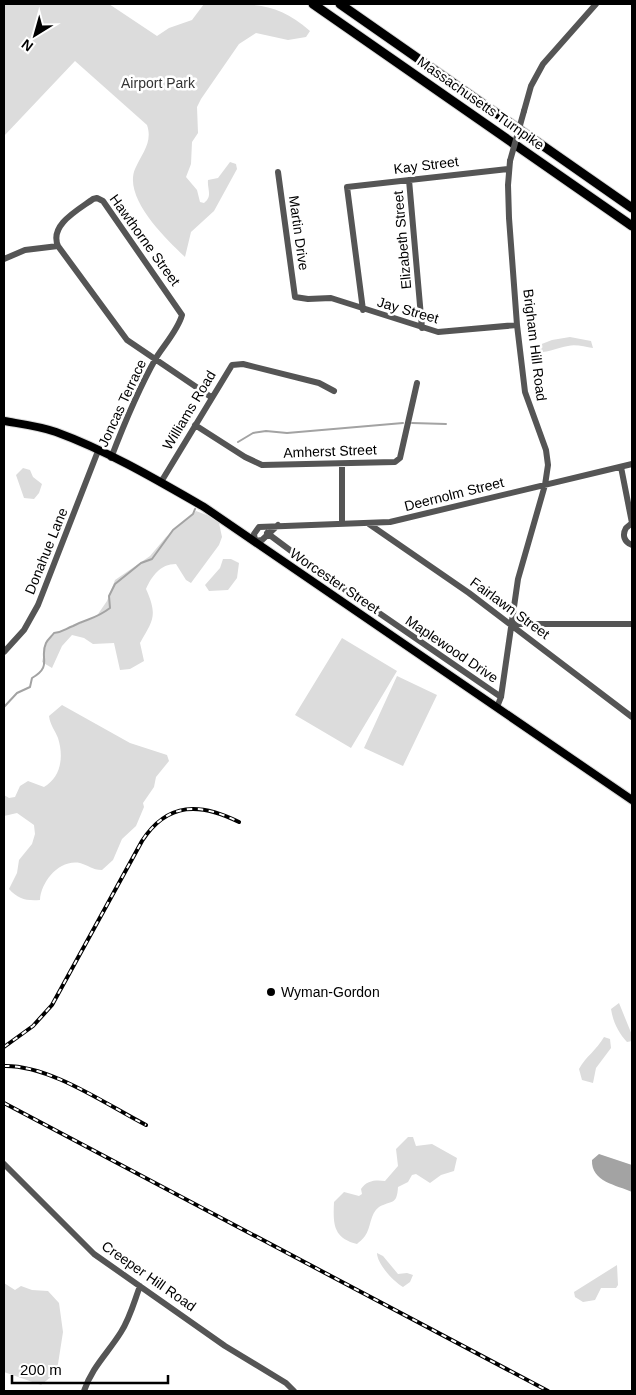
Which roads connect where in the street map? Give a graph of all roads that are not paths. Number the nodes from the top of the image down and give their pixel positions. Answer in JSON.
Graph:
{"nodes":[{"id":1,"x":313,"y":4,"type":"edge"},
{"id":2,"x":340,"y":4,"type":"edge"},
{"id":3,"x":596,"y":4,"type":"edge"},
{"id":4,"x":509,"y":165,"type":"junction"},
{"id":5,"x":278,"y":172,"type":"dead end"},
{"id":6,"x":409,"y":180,"type":"junction"},
{"id":7,"x":632,"y":208,"type":"edge"},
{"id":8,"x":632,"y":226,"type":"edge"},
{"id":9,"x":58,"y":246,"type":"junction"},
{"id":10,"x":4,"y":259,"type":"edge"},
{"id":11,"x":296,"y":297,"type":"joint"},
{"id":12,"x":363,"y":310,"type":"junction"},
{"id":13,"x":517,"y":325,"type":"junction"},
{"id":14,"x":422,"y":328,"type":"junction"},
{"id":15,"x":156,"y":358,"type":"junction"},
{"id":16,"x":417,"y":384,"type":"dead end"},
{"id":17,"x":334,"y":391,"type":"dead end"},
{"id":18,"x":211,"y":397,"type":"junction"},
{"id":19,"x":4,"y":421,"type":"edge"},
{"id":20,"x":195,"y":425,"type":"junction"},
{"id":21,"x":98,"y":451,"type":"junction"},
{"id":22,"x":111,"y":458,"type":"junction"},
{"id":23,"x":342,"y":464,"type":"junction"},
{"id":24,"x":632,"y":464,"type":"edge"},
{"id":25,"x":621,"y":467,"type":"junction"},
{"id":26,"x":160,"y":482,"type":"junction"},
{"id":27,"x":545,"y":485,"type":"junction"},
{"id":28,"x":632,"y":523,"type":"edge"},
{"id":29,"x":342,"y":524,"type":"junction"},
{"id":30,"x":368,"y":524,"type":"junction"},
{"id":31,"x":278,"y":525,"type":"junction"},
{"id":32,"x":267,"y":533,"type":"junction"},
{"id":33,"x":255,"y":541,"type":"junction"},
{"id":34,"x":632,"y":545,"type":"edge"},
{"id":35,"x":511,"y":624,"type":"junction"},
{"id":36,"x":632,"y":624,"type":"edge"},
{"id":37,"x":4,"y":652,"type":"edge"},
{"id":38,"x":501,"y":697,"type":"junction"},
{"id":39,"x":497,"y":707,"type":"junction"},
{"id":40,"x":632,"y":717,"type":"edge"},
{"id":41,"x":632,"y":800,"type":"edge"},
{"id":42,"x":4,"y":1164,"type":"edge"},
{"id":43,"x":140,"y":1286,"type":"junction"},
{"id":44,"x":84,"y":1391,"type":"edge"},
{"id":45,"x":294,"y":1391,"type":"edge"}],
"edges":[{"from":1,"to":8,"type":"highway","name":"Massachusetts Turnpike"},
{"from":2,"to":7,"type":"highway","name":"Massachusetts Turnpike"},
{"from":3,"to":4,"type":"street","name":"Brigham Hill Road","bridge":true},
{"from":4,"to":6,"type":"street","name":"Kay Street"},
{"from":4,"to":13,"type":"street","name":"Brigham Hill Road"},
{"from":5,"to":11,"type":"street","name":"Martin Drive"},
{"from":6,"to":12,"type":"street","name":"Kay Street"},
{"from":6,"to":14,"type":"street","name":"Elizabeth Street"},
{"from":9,"to":10,"type":"street"},
{"from":9,"to":15,"type":"street"},
{"from":9,"to":15,"type":"street","name":"Hawthorne Street"},
{"from":11,"to":12,"type":"street","name":"Jay Street"},
{"from":12,"to":14,"type":"street","name":"Jay Street"},
{"from":13,"to":14,"type":"street","name":"Jay Street"},
{"from":13,"to":27,"type":"street","name":"Brigham Hill Road"},
{"from":15,"to":18,"type":"street"},
{"from":15,"to":22,"type":"street","name":"Joncas Terrace"},
{"from":16,"to":23,"type":"street","name":"Amherst Street"},
{"from":17,"to":18,"type":"street","name":"Williams Road"},
{"from":18,"to":20,"type":"street","name":"Williams Road"},
{"from":19,"to":21,"type":"main road","name":"Worcester Street"},
{"from":20,"to":23,"type":"street","name":"Amherst Street"},
{"from":20,"to":26,"type":"street","name":"Williams Road"},
{"from":21,"to":22,"type":"main road","name":"Worcester Street"},
{"from":21,"to":37,"type":"street","name":"Donahue Lane"},
{"from":22,"to":26,"type":"main road","name":"Worcester Street"},
{"from":23,"to":29,"type":"street"},
{"from":24,"to":25,"type":"street","name":"Deernolm Street"},
{"from":25,"to":27,"type":"street","name":"Deernolm Street"},
{"from":25,"to":28,"type":"street"},
{"from":26,"to":33,"type":"main road","name":"Worcester Street"},
{"from":27,"to":30,"type":"street","name":"Deernolm Street"},
{"from":27,"to":35,"type":"street","name":"Brigham Hill Road"},
{"from":28,"to":34,"type":"street"},
{"from":29,"to":30,"type":"street","name":"Deernolm Street"},
{"from":29,"to":31,"type":"street","name":"Deernolm Street"},
{"from":30,"to":35,"type":"street","name":"Fairlawn Street"},
{"from":31,"to":32,"type":"street"},
{"from":31,"to":33,"type":"street","name":"Deernolm Street"},
{"from":32,"to":33,"type":"street"},
{"from":32,"to":38,"type":"street","name":"Maplewood Drive"},
{"from":33,"to":39,"type":"main road","name":"Worcester Street"},
{"from":35,"to":36,"type":"street"},
{"from":35,"to":38,"type":"street","name":"Brigham Hill Road"},
{"from":35,"to":40,"type":"street","name":"Fairlawn Street"},
{"from":38,"to":39,"type":"street","name":"Brigham Hill Road"},
{"from":39,"to":41,"type":"main road","name":"Worcester Street"},
{"from":42,"to":43,"type":"street","name":"Creeper Hill Road"},
{"from":43,"to":44,"type":"street"},
{"from":43,"to":45,"type":"street","name":"Creeper Hill Road"}]}
